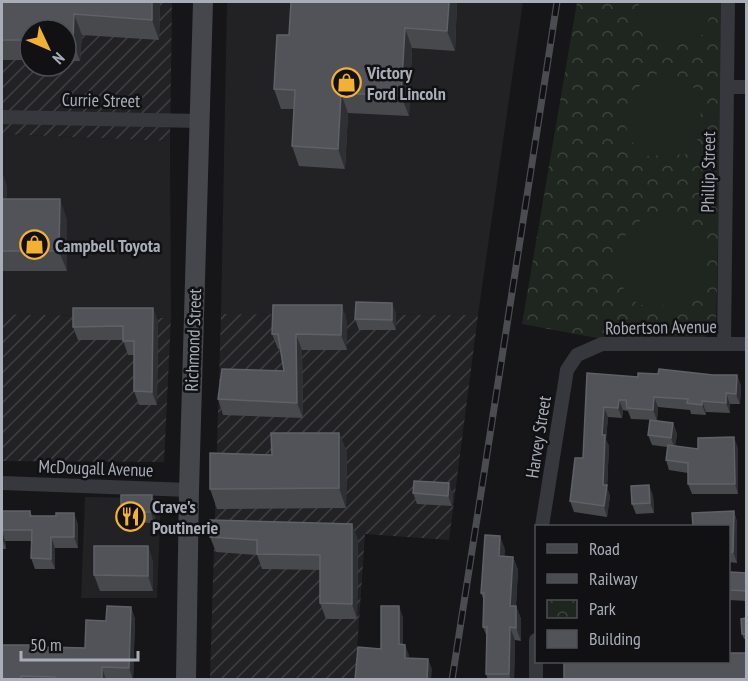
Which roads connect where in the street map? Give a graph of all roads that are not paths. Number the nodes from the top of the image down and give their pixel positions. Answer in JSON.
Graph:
{"nodes":[{"id":1,"x":203,"y":2,"type":"edge"},
{"id":2,"x":728,"y":2,"type":"edge"},
{"id":3,"x":727,"y":87,"type":"junction"},
{"id":4,"x":747,"y":87,"type":"edge"},
{"id":5,"x":2,"y":117,"type":"edge"},
{"id":6,"x":199,"y":121,"type":"junction"},
{"id":7,"x":724,"y":343,"type":"junction"},
{"id":8,"x":747,"y":344,"type":"edge"},
{"id":9,"x":577,"y":355,"type":"joint"},
{"id":10,"x":2,"y":483,"type":"edge"},
{"id":11,"x":189,"y":490,"type":"junction"},
{"id":12,"x":542,"y":525,"type":"edge"},
{"id":13,"x":536,"y":663,"type":"edge"},
{"id":14,"x":186,"y":680,"type":"edge"},
{"id":15,"x":536,"y":680,"type":"edge"}],
"edges":[{"from":1,"to":6,"type":"main road","name":"Richmond Street"},
{"from":2,"to":3,"type":"street","name":"Phillip Street"},
{"from":3,"to":4,"type":"street"},
{"from":3,"to":7,"type":"street","name":"Phillip Street"},
{"from":5,"to":6,"type":"street","name":"Currie Street"},
{"from":6,"to":11,"type":"main road","name":"Richmond Street"},
{"from":7,"to":8,"type":"street","name":"Robertson Avenue"},
{"from":7,"to":9,"type":"street","name":"Robertson Avenue"},
{"from":9,"to":12,"type":"street","name":"Harvey Street"},
{"from":10,"to":11,"type":"street","name":"McDougall Avenue"},
{"from":11,"to":14,"type":"main road","name":"Richmond Street"},
{"from":13,"to":15,"type":"street"}]}
